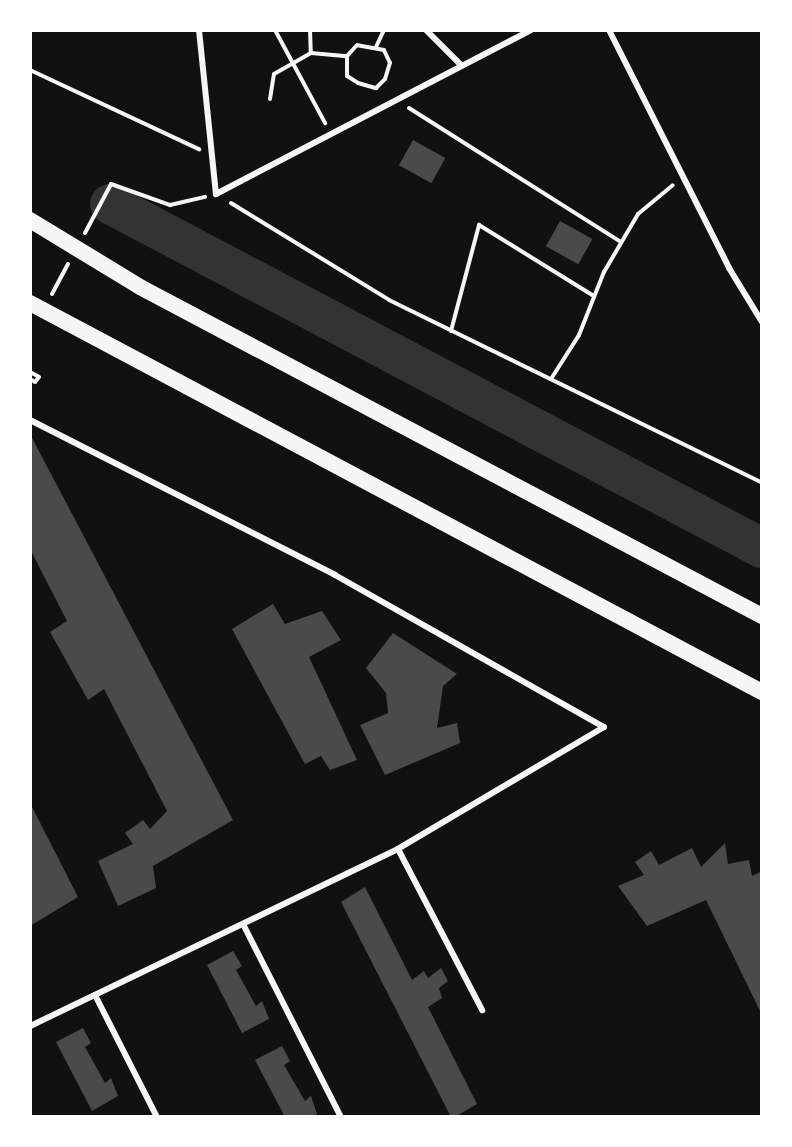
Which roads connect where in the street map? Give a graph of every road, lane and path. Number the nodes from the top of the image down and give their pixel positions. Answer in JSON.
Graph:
{"nodes":[{"id":1,"x":199,"y":30,"type":"edge"},
{"id":2,"x":275,"y":30,"type":"edge"},
{"id":3,"x":310,"y":30,"type":"edge"},
{"id":4,"x":384,"y":30,"type":"edge"},
{"id":5,"x":426,"y":30,"type":"edge"},
{"id":6,"x":609,"y":30,"type":"edge"},
{"id":7,"x":527,"y":31,"type":"edge"},
{"id":8,"x":376,"y":47,"type":"junction"},
{"id":9,"x":311,"y":53,"type":"junction"},
{"id":10,"x":347,"y":56,"type":"junction"},
{"id":11,"x":294,"y":62,"type":"junction"},
{"id":12,"x":461,"y":65,"type":"junction"},
{"id":13,"x":30,"y":70,"type":"edge"},
{"id":14,"x":270,"y":99,"type":"dead end"},
{"id":15,"x":396,"y":100,"type":"junction"},
{"id":16,"x":331,"y":134,"type":"junction"},
{"id":17,"x":213,"y":156,"type":"junction"},
{"id":18,"x":683,"y":177,"type":"junction"},
{"id":19,"x":111,"y":184,"type":"dead end"},
{"id":20,"x":216,"y":194,"type":"junction"},
{"id":21,"x":30,"y":220,"type":"edge"},
{"id":22,"x":621,"y":242,"type":"junction"},
{"id":23,"x":594,"y":296,"type":"junction"},
{"id":24,"x":30,"y":303,"type":"edge"},
{"id":25,"x":762,"y":322,"type":"edge"},
{"id":26,"x":452,"y":331,"type":"junction"},
{"id":27,"x":30,"y":372,"type":"edge"},
{"id":28,"x":30,"y":379,"type":"edge"},
{"id":29,"x":551,"y":380,"type":"junction"},
{"id":30,"x":30,"y":420,"type":"edge"},
{"id":31,"x":762,"y":483,"type":"edge"},
{"id":32,"x":762,"y":616,"type":"edge"},
{"id":33,"x":762,"y":692,"type":"edge"},
{"id":34,"x":398,"y":849,"type":"junction"},
{"id":35,"x":243,"y":924,"type":"junction"},
{"id":36,"x":95,"y":995,"type":"junction"},
{"id":37,"x":482,"y":1010,"type":"dead end"},
{"id":38,"x":30,"y":1026,"type":"edge"},
{"id":39,"x":157,"y":1117,"type":"edge"},
{"id":40,"x":341,"y":1117,"type":"edge"}],
"edges":[{"from":1,"to":17,"type":"street"},
{"from":2,"to":11,"type":"path"},
{"from":3,"to":9,"type":"path"},
{"from":4,"to":8,"type":"path"},
{"from":5,"to":12,"type":"street"},
{"from":6,"to":18,"type":"street"},
{"from":7,"to":12,"type":"street"},
{"from":8,"to":10,"type":"path"},
{"from":8,"to":10,"type":"path"},
{"from":9,"to":10,"type":"path"},
{"from":9,"to":11,"type":"path"},
{"from":11,"to":14,"type":"path"},
{"from":11,"to":16,"type":"path"},
{"from":12,"to":15,"type":"street"},
{"from":13,"to":17,"type":"path"},
{"from":15,"to":16,"type":"street"},
{"from":15,"to":22,"type":"path"},
{"from":16,"to":20,"type":"street"},
{"from":17,"to":20,"type":"street"},
{"from":18,"to":22,"type":"path"},
{"from":18,"to":25,"type":"street"},
{"from":19,"to":20,"type":"path"},
{"from":20,"to":26,"type":"path"},
{"from":21,"to":32,"type":"highway"},
{"from":22,"to":23,"type":"path"},
{"from":23,"to":26,"type":"path"},
{"from":23,"to":29,"type":"path"},
{"from":24,"to":33,"type":"highway"},
{"from":26,"to":29,"type":"path"},
{"from":27,"to":28,"type":"path"},
{"from":29,"to":31,"type":"path"},
{"from":30,"to":34,"type":"street"},
{"from":34,"to":35,"type":"street"},
{"from":34,"to":37,"type":"street"},
{"from":35,"to":36,"type":"street"},
{"from":35,"to":40,"type":"street"},
{"from":36,"to":38,"type":"street"},
{"from":36,"to":39,"type":"street"}]}
